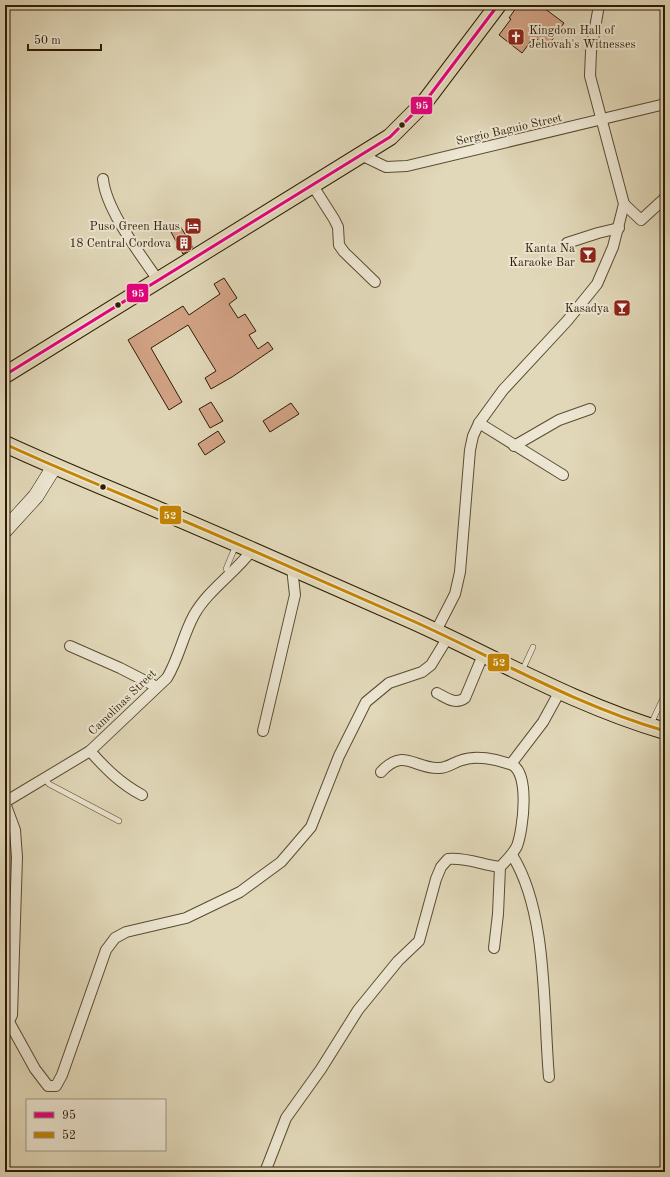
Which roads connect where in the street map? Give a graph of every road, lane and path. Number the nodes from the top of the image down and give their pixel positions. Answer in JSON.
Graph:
{"nodes":[{"id":1,"x":498,"y":5,"type":"edge"},
{"id":2,"x":599,"y":5,"type":"edge"},
{"id":3,"x":665,"y":104,"type":"edge"},
{"id":4,"x":602,"y":120,"type":"junction"},
{"id":5,"x":361,"y":155,"type":"junction"},
{"id":6,"x":104,"y":179,"type":"dead end"},
{"id":7,"x":313,"y":186,"type":"junction"},
{"id":8,"x":665,"y":198,"type":"edge"},
{"id":9,"x":624,"y":204,"type":"junction"},
{"id":10,"x":619,"y":228,"type":"junction"},
{"id":11,"x":566,"y":243,"type":"dead end"},
{"id":12,"x":158,"y":280,"type":"junction"},
{"id":13,"x":375,"y":282,"type":"dead end"},
{"id":14,"x":5,"y":375,"type":"edge"},
{"id":15,"x":590,"y":408,"type":"dead end"},
{"id":16,"x":479,"y":423,"type":"junction"},
{"id":17,"x":5,"y":444,"type":"edge"},
{"id":18,"x":514,"y":446,"type":"junction"},
{"id":19,"x":54,"y":467,"type":"junction"},
{"id":20,"x":562,"y":475,"type":"dead end"},
{"id":21,"x":5,"y":530,"type":"edge"},
{"id":22,"x":236,"y":543,"type":"junction"},
{"id":23,"x":252,"y":550,"type":"junction"},
{"id":24,"x":292,"y":568,"type":"junction"},
{"id":25,"x":232,"y":574,"type":"junction"},
{"id":26,"x":442,"y":634,"type":"junction"},
{"id":27,"x":70,"y":646,"type":"dead end"},
{"id":28,"x":533,"y":647,"type":"dead end"},
{"id":29,"x":483,"y":654,"type":"junction"},
{"id":30,"x":521,"y":674,"type":"junction"},
{"id":31,"x":157,"y":687,"type":"junction"},
{"id":32,"x":560,"y":691,"type":"junction"},
{"id":33,"x":437,"y":693,"type":"dead end"},
{"id":34,"x":665,"y":694,"type":"edge"},
{"id":35,"x":658,"y":729,"type":"edge"},
{"id":36,"x":263,"y":731,"type":"dead end"},
{"id":37,"x":90,"y":751,"type":"junction"},
{"id":38,"x":511,"y":764,"type":"junction"},
{"id":39,"x":381,"y":772,"type":"dead end"},
{"id":40,"x":44,"y":778,"type":"junction"},
{"id":41,"x":142,"y":796,"type":"dead end"},
{"id":42,"x":5,"y":802,"type":"edge"},
{"id":43,"x":119,"y":821,"type":"dead end"},
{"id":44,"x":512,"y":855,"type":"junction"},
{"id":45,"x":500,"y":867,"type":"junction"},
{"id":46,"x":494,"y":948,"type":"dead end"},
{"id":47,"x":7,"y":1025,"type":"edge"},
{"id":48,"x":549,"y":1077,"type":"dead end"},
{"id":49,"x":265,"y":1172,"type":"edge"}],
"edges":[{"from":1,"to":5,"type":"main road"},
{"from":2,"to":4,"type":"street"},
{"from":3,"to":4,"type":"street","name":"Sergio Baguio Street"},
{"from":4,"to":5,"type":"street","name":"Sergio Baguio Street"},
{"from":4,"to":9,"type":"street"},
{"from":5,"to":7,"type":"main road"},
{"from":6,"to":12,"type":"street"},
{"from":7,"to":12,"type":"main road"},
{"from":7,"to":13,"type":"street"},
{"from":8,"to":9,"type":"street"},
{"from":9,"to":10,"type":"street"},
{"from":10,"to":11,"type":"street"},
{"from":10,"to":16,"type":"street"},
{"from":12,"to":14,"type":"main road"},
{"from":15,"to":18,"type":"street"},
{"from":16,"to":18,"type":"street"},
{"from":16,"to":26,"type":"street"},
{"from":17,"to":19,"type":"main road"},
{"from":18,"to":20,"type":"street"},
{"from":19,"to":21,"type":"street"},
{"from":19,"to":22,"type":"main road"},
{"from":22,"to":23,"type":"main road"},
{"from":22,"to":25,"type":"lane"},
{"from":23,"to":24,"type":"main road"},
{"from":23,"to":25,"type":"street","name":"Camolinas Street"},
{"from":24,"to":26,"type":"main road"},
{"from":24,"to":36,"type":"street"},
{"from":25,"to":31,"type":"street","name":"Camolinas Street"},
{"from":26,"to":29,"type":"main road"},
{"from":26,"to":47,"type":"street"},
{"from":27,"to":31,"type":"street"},
{"from":28,"to":30,"type":"lane"},
{"from":29,"to":30,"type":"main road"},
{"from":29,"to":33,"type":"street"},
{"from":30,"to":32,"type":"main road"},
{"from":31,"to":37,"type":"street","name":"Camolinas Street"},
{"from":32,"to":35,"type":"main road"},
{"from":32,"to":38,"type":"street"},
{"from":34,"to":35,"type":"lane"},
{"from":37,"to":40,"type":"street","name":"Camolinas Street"},
{"from":37,"to":41,"type":"street"},
{"from":38,"to":39,"type":"street"},
{"from":38,"to":44,"type":"street"},
{"from":40,"to":42,"type":"street","name":"Camolinas Street"},
{"from":40,"to":43,"type":"lane"},
{"from":42,"to":47,"type":"street"},
{"from":44,"to":45,"type":"street"},
{"from":44,"to":48,"type":"street"},
{"from":45,"to":46,"type":"street"},
{"from":45,"to":49,"type":"street"}]}
